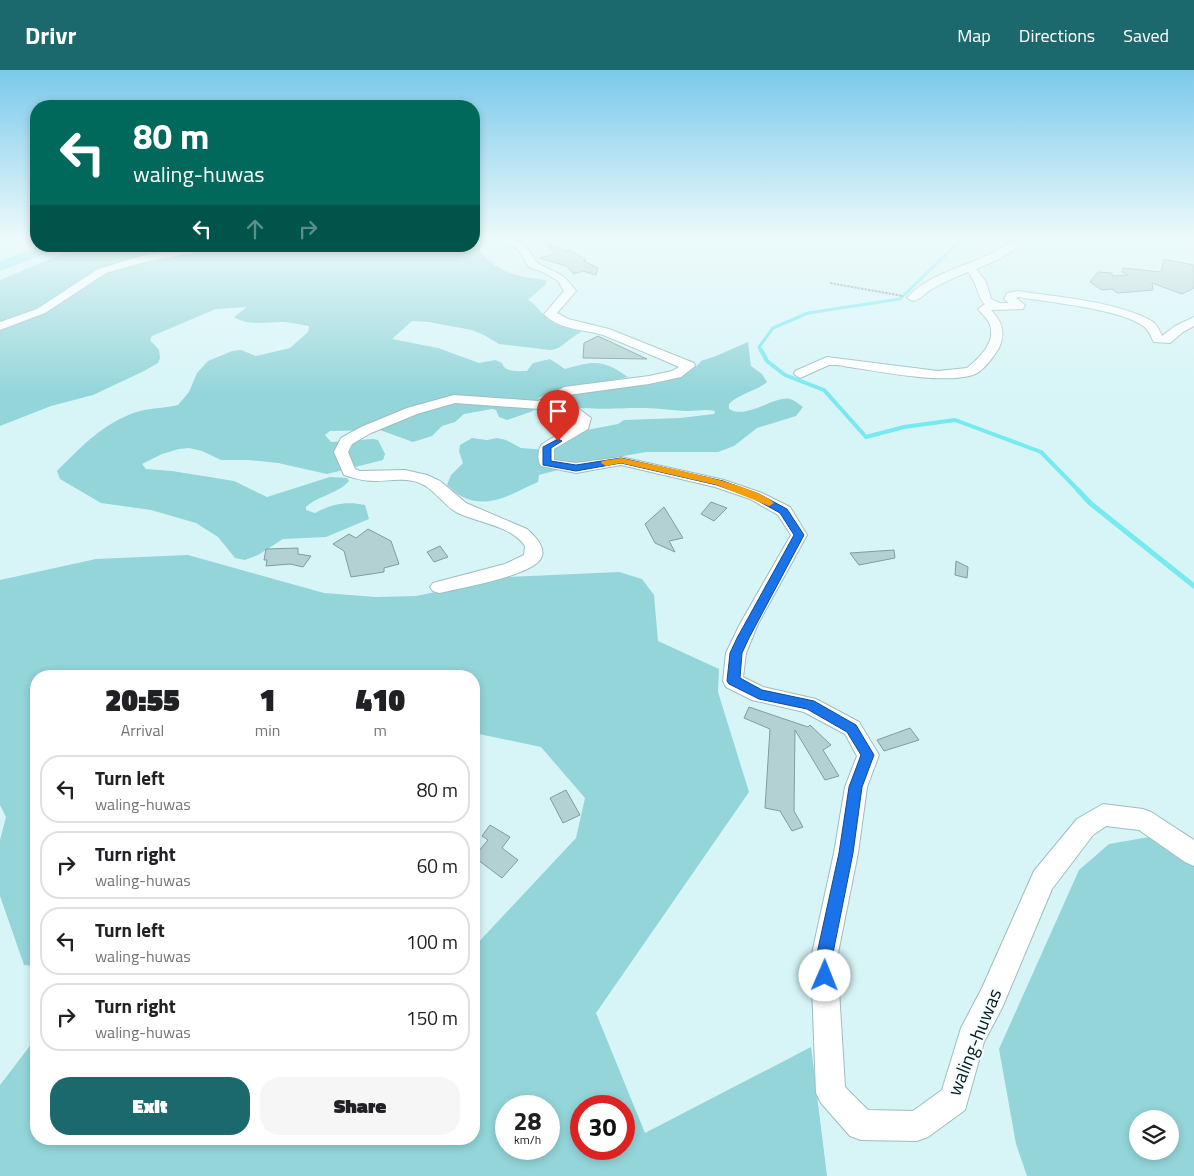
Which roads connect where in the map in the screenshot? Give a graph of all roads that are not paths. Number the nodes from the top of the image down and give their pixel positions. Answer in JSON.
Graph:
{"nodes":[{"id":1,"x":72,"y":291,"type":"edge"},
{"id":2,"x":570,"y":291,"type":"edge"},
{"id":3,"x":923,"y":291,"type":"edge"},
{"id":4,"x":984,"y":291,"type":"edge"},
{"id":5,"x":913,"y":298,"type":"road end"},
{"id":6,"x":993,"y":305,"type":"junction"},
{"id":7,"x":1194,"y":321,"type":"edge"},
{"id":8,"x":0,"y":326,"type":"edge"},
{"id":9,"x":800,"y":374,"type":"dead end"},
{"id":10,"x":540,"y":405,"type":"junction"},
{"id":11,"x":439,"y":587,"type":"dead end"},
{"id":12,"x":1194,"y":854,"type":"edge"}],
"edges":[{"from":1,"to":8,"type":"street"},
{"from":2,"to":10,"type":"street"},
{"from":3,"to":5,"type":"street"},
{"from":4,"to":6,"type":"street"},
{"from":6,"to":7,"type":"street"},
{"from":6,"to":9,"type":"street"},
{"from":10,"to":11,"type":"street"},
{"from":10,"to":12,"type":"street","name":"waling-huwas"}]}
